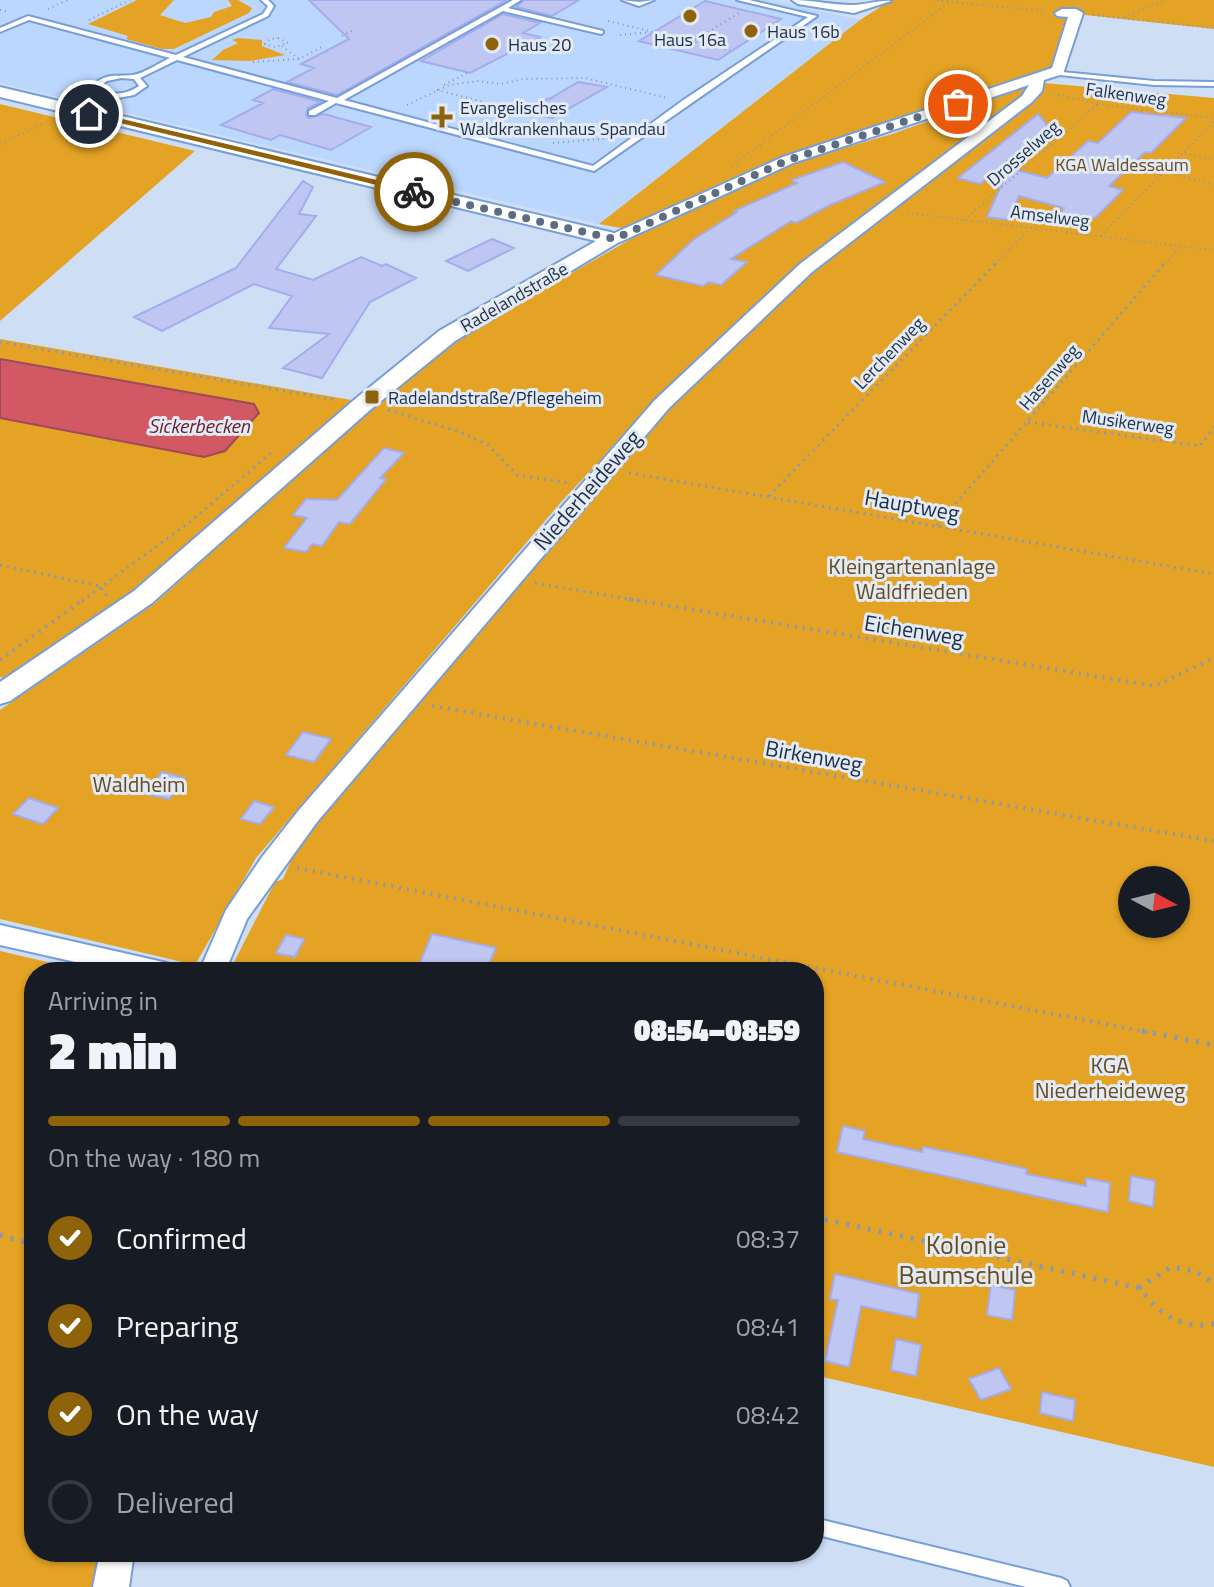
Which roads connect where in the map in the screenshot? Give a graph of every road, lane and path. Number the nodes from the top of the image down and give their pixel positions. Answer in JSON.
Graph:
{"nodes":[{"id":1,"x":130,"y":0,"type":"edge"},
{"id":2,"x":264,"y":0,"type":"edge"},
{"id":3,"x":518,"y":0,"type":"edge"},
{"id":4,"x":625,"y":0,"type":"edge"},
{"id":5,"x":651,"y":0,"type":"edge"},
{"id":6,"x":740,"y":0,"type":"edge"},
{"id":7,"x":798,"y":0,"type":"edge"},
{"id":8,"x":932,"y":0,"type":"edge"},
{"id":9,"x":1166,"y":0,"type":"edge"},
{"id":10,"x":885,"y":1,"type":"edge"},
{"id":11,"x":950,"y":1,"type":"edge"},
{"id":12,"x":754,"y":3,"type":"junction"},
{"id":13,"x":502,"y":9,"type":"junction"},
{"id":14,"x":1069,"y":13,"type":"junction"},
{"id":15,"x":1120,"y":18,"type":"junction"},
{"id":16,"x":599,"y":19,"type":"dead end"},
{"id":17,"x":1214,"y":28,"type":"edge"},
{"id":18,"x":71,"y":29,"type":"junction"},
{"id":19,"x":355,"y":29,"type":"dead end"},
{"id":20,"x":0,"y":30,"type":"edge"},
{"id":21,"x":601,"y":32,"type":"dead end"},
{"id":22,"x":656,"y":32,"type":"junction"},
{"id":23,"x":620,"y":35,"type":"dead end"},
{"id":24,"x":342,"y":36,"type":"dead end"},
{"id":25,"x":694,"y":41,"type":"junction"},
{"id":26,"x":282,"y":46,"type":"junction"},
{"id":27,"x":324,"y":46,"type":"dead end"},
{"id":28,"x":732,"y":51,"type":"dead end"},
{"id":29,"x":176,"y":57,"type":"junction"},
{"id":30,"x":299,"y":59,"type":"junction"},
{"id":31,"x":224,"y":70,"type":"junction"},
{"id":32,"x":467,"y":73,"type":"dead end"},
{"id":33,"x":136,"y":77,"type":"junction"},
{"id":34,"x":1041,"y":81,"type":"junction"},
{"id":35,"x":1214,"y":84,"type":"edge"},
{"id":36,"x":435,"y":89,"type":"junction"},
{"id":37,"x":0,"y":92,"type":"edge"},
{"id":38,"x":102,"y":95,"type":"junction"},
{"id":39,"x":336,"y":101,"type":"junction"},
{"id":40,"x":484,"y":102,"type":"dead end"},
{"id":41,"x":685,"y":103,"type":"junction"},
{"id":42,"x":1098,"y":104,"type":"junction"},
{"id":43,"x":71,"y":109,"type":"junction"},
{"id":44,"x":312,"y":113,"type":"dead end"},
{"id":45,"x":389,"y":115,"type":"junction"},
{"id":46,"x":1214,"y":120,"type":"edge"},
{"id":47,"x":638,"y":138,"type":"junction"},
{"id":48,"x":0,"y":144,"type":"edge"},
{"id":49,"x":550,"y":144,"type":"dead end"},
{"id":50,"x":1184,"y":153,"type":"junction"},
{"id":51,"x":1214,"y":160,"type":"edge"},
{"id":52,"x":1165,"y":172,"type":"junction"},
{"id":53,"x":1214,"y":184,"type":"edge"},
{"id":54,"x":882,"y":210,"type":"junction"},
{"id":55,"x":964,"y":220,"type":"junction"},
{"id":56,"x":1030,"y":228,"type":"junction"},
{"id":57,"x":1099,"y":237,"type":"junction"},
{"id":58,"x":614,"y":239,"type":"junction"},
{"id":59,"x":1180,"y":246,"type":"junction"},
{"id":60,"x":1214,"y":250,"type":"edge"},
{"id":61,"x":0,"y":342,"type":"edge"},
{"id":62,"x":362,"y":405,"type":"junction"},
{"id":63,"x":1028,"y":422,"type":"junction"},
{"id":64,"x":1214,"y":427,"type":"edge"},
{"id":65,"x":605,"y":470,"type":"junction"},
{"id":66,"x":591,"y":486,"type":"junction"},
{"id":67,"x":769,"y":496,"type":"junction"},
{"id":68,"x":937,"y":525,"type":"junction"},
{"id":69,"x":0,"y":565,"type":"edge"},
{"id":70,"x":1214,"y":574,"type":"edge"},
{"id":71,"x":509,"y":579,"type":"junction"},
{"id":72,"x":124,"y":610,"type":"junction"},
{"id":73,"x":1214,"y":658,"type":"edge"},
{"id":74,"x":0,"y":695,"type":"edge"},
{"id":75,"x":408,"y":702,"type":"junction"},
{"id":76,"x":1214,"y":841,"type":"edge"},
{"id":77,"x":271,"y":863,"type":"junction"},
{"id":78,"x":0,"y":935,"type":"edge"},
{"id":79,"x":119,"y":962,"type":"edge"},
{"id":80,"x":216,"y":962,"type":"edge"},
{"id":81,"x":784,"y":962,"type":"edge"},
{"id":82,"x":824,"y":970,"type":"edge"},
{"id":83,"x":1214,"y":1045,"type":"edge"},
{"id":84,"x":824,"y":1219,"type":"edge"},
{"id":85,"x":0,"y":1235,"type":"edge"},
{"id":86,"x":24,"y":1242,"type":"edge"},
{"id":87,"x":1214,"y":1283,"type":"edge"},
{"id":88,"x":1139,"y":1288,"type":"junction"},
{"id":89,"x":1214,"y":1324,"type":"edge"},
{"id":90,"x":824,"y":1528,"type":"edge"},
{"id":91,"x":115,"y":1562,"type":"edge"},
{"id":92,"x":111,"y":1587,"type":"edge"},
{"id":93,"x":1061,"y":1587,"type":"edge"}],
"edges":[{"from":1,"to":18,"type":"path"},
{"from":2,"to":29,"type":"lane"},
{"from":3,"to":13,"type":"lane"},
{"from":4,"to":5,"type":"lane"},
{"from":6,"to":12,"type":"lane"},
{"from":7,"to":10,"type":"street"},
{"from":8,"to":11,"type":"path"},
{"from":9,"to":15,"type":"path"},
{"from":11,"to":14,"type":"path"},
{"from":12,"to":25,"type":"path"},
{"from":12,"to":41,"type":"lane"},
{"from":13,"to":21,"type":"lane"},
{"from":13,"to":39,"type":"lane"},
{"from":14,"to":15,"type":"path"},
{"from":14,"to":34,"type":"street"},
{"from":15,"to":17,"type":"path"},
{"from":16,"to":22,"type":"path"},
{"from":18,"to":20,"type":"lane"},
{"from":18,"to":29,"type":"lane"},
{"from":19,"to":24,"type":"path"},
{"from":22,"to":23,"type":"path"},
{"from":22,"to":25,"type":"path"},
{"from":25,"to":28,"type":"path"},
{"from":26,"to":26,"type":"path"},
{"from":26,"to":30,"type":"path"},
{"from":27,"to":30,"type":"path"},
{"from":29,"to":31,"type":"lane"},
{"from":29,"to":33,"type":"lane"},
{"from":30,"to":31,"type":"path"},
{"from":31,"to":39,"type":"lane"},
{"from":32,"to":36,"type":"path"},
{"from":33,"to":38,"type":"lane"},
{"from":33,"to":38,"type":"lane"},
{"from":34,"to":35,"type":"lane"},
{"from":34,"to":42,"type":"path","name":"Falkenweg"},
{"from":34,"to":54,"type":"street","name":"Niederheideweg"},
{"from":34,"to":58,"type":"street","name":"Radelandstraße"},
{"from":36,"to":40,"type":"path"},
{"from":36,"to":41,"type":"path"},
{"from":36,"to":45,"type":"path"},
{"from":37,"to":43,"type":"street"},
{"from":38,"to":43,"type":"lane"},
{"from":39,"to":44,"type":"lane"},
{"from":39,"to":45,"type":"lane"},
{"from":41,"to":47,"type":"lane"},
{"from":42,"to":46,"type":"path","name":"Falkenweg"},
{"from":42,"to":55,"type":"path","name":"Drosselweg"},
{"from":43,"to":48,"type":"path"},
{"from":43,"to":58,"type":"street"},
{"from":45,"to":47,"type":"lane"},
{"from":46,"to":50,"type":"path"},
{"from":47,"to":49,"type":"path"},
{"from":50,"to":51,"type":"path"},
{"from":50,"to":52,"type":"path"},
{"from":52,"to":53,"type":"path"},
{"from":52,"to":57,"type":"path"},
{"from":54,"to":55,"type":"path","name":"Amselweg"},
{"from":54,"to":65,"type":"street","name":"Niederheideweg"},
{"from":55,"to":56,"type":"path","name":"Amselweg"},
{"from":56,"to":57,"type":"path","name":"Amselweg"},
{"from":56,"to":67,"type":"path","name":"Lerchenweg"},
{"from":57,"to":59,"type":"path","name":"Amselweg"},
{"from":58,"to":62,"type":"street","name":"Radelandstraße"},
{"from":59,"to":60,"type":"path","name":"Amselweg"},
{"from":59,"to":63,"type":"path","name":"Hasenweg"},
{"from":61,"to":62,"type":"path"},
{"from":62,"to":66,"type":"path"},
{"from":62,"to":72,"type":"street","name":"Radelandstraße"},
{"from":63,"to":64,"type":"path","name":"Musikerweg"},
{"from":63,"to":68,"type":"path","name":"Hasenweg"},
{"from":65,"to":66,"type":"street","name":"Niederheideweg"},
{"from":65,"to":67,"type":"path","name":"Hauptweg"},
{"from":66,"to":71,"type":"street","name":"Niederheideweg"},
{"from":67,"to":68,"type":"path","name":"Hauptweg"},
{"from":68,"to":70,"type":"path","name":"Hauptweg"},
{"from":69,"to":72,"type":"path"},
{"from":71,"to":73,"type":"path","name":"Eichenweg"},
{"from":71,"to":75,"type":"street","name":"Niederheideweg"},
{"from":72,"to":74,"type":"street","name":"Radelandstraße"},
{"from":75,"to":76,"type":"path","name":"Birkenweg"},
{"from":75,"to":77,"type":"street","name":"Niederheideweg"},
{"from":77,"to":80,"type":"street","name":"Niederheideweg"},
{"from":77,"to":81,"type":"path"},
{"from":78,"to":79,"type":"street"},
{"from":82,"to":83,"type":"path"},
{"from":84,"to":88,"type":"path"},
{"from":85,"to":86,"type":"path"},
{"from":87,"to":88,"type":"path"},
{"from":88,"to":89,"type":"path"},
{"from":90,"to":93,"type":"lane"},
{"from":91,"to":92,"type":"street"}]}
